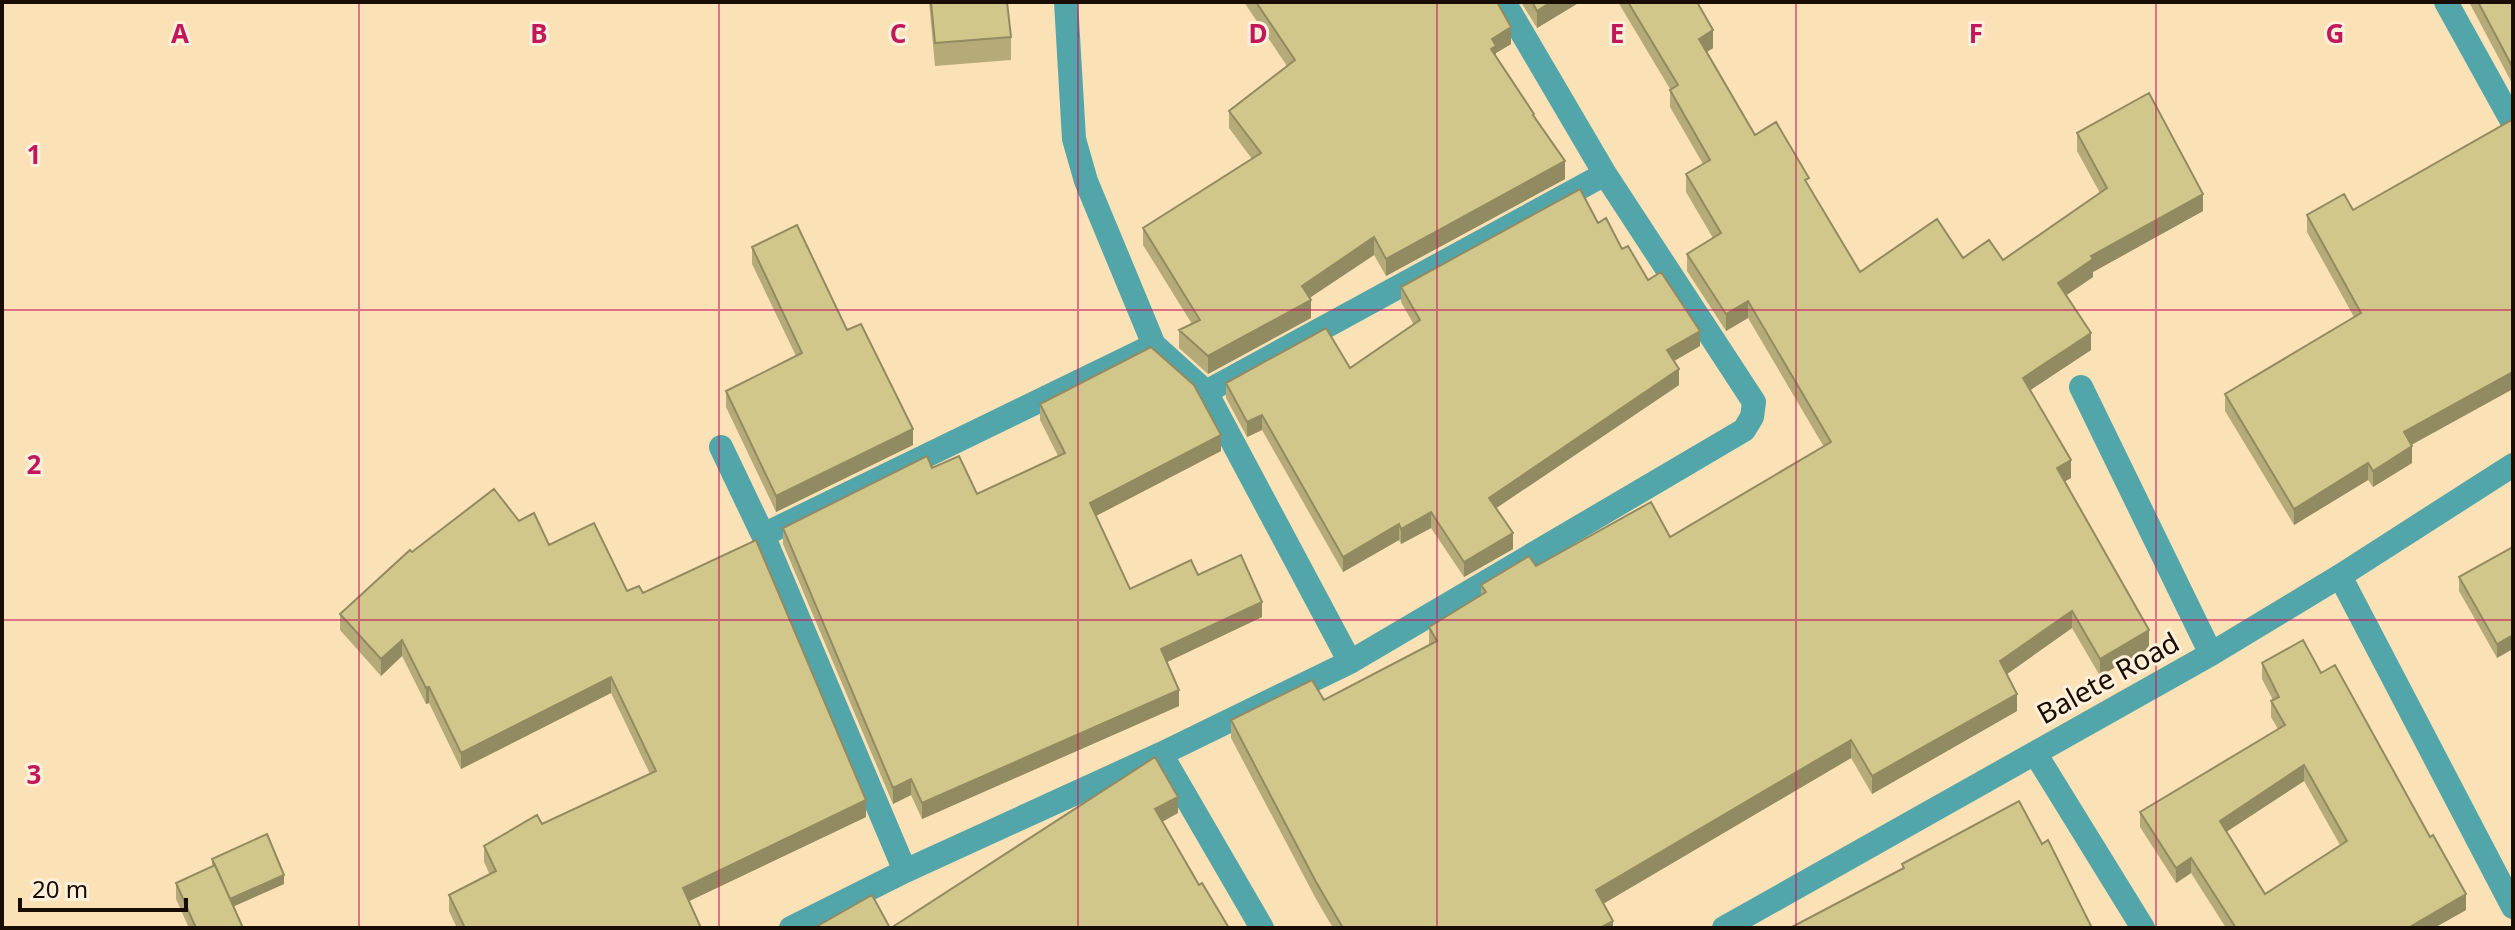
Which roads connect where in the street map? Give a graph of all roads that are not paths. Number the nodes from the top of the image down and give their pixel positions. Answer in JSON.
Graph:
{"nodes":[{"id":1,"x":1066,"y":2,"type":"edge"},
{"id":2,"x":1504,"y":2,"type":"edge"},
{"id":3,"x":2446,"y":2,"type":"edge"},
{"id":4,"x":2513,"y":123,"type":"edge"},
{"id":5,"x":1605,"y":174,"type":"junction"},
{"id":6,"x":1154,"y":345,"type":"junction"},
{"id":7,"x":2081,"y":387,"type":"dead end"},
{"id":8,"x":1206,"y":392,"type":"junction"},
{"id":9,"x":721,"y":447,"type":"dead end"},
{"id":10,"x":2513,"y":465,"type":"edge"},
{"id":11,"x":763,"y":535,"type":"junction"},
{"id":12,"x":2340,"y":576,"type":"junction"},
{"id":13,"x":2211,"y":654,"type":"junction"},
{"id":14,"x":1350,"y":662,"type":"junction"},
{"id":15,"x":2035,"y":753,"type":"junction"},
{"id":16,"x":1161,"y":754,"type":"junction"},
{"id":17,"x":905,"y":871,"type":"junction"},
{"id":18,"x":2513,"y":907,"type":"edge"},
{"id":19,"x":2141,"y":927,"type":"edge"},
{"id":20,"x":791,"y":928,"type":"edge"},
{"id":21,"x":1262,"y":928,"type":"edge"},
{"id":22,"x":1724,"y":928,"type":"edge"}],
"edges":[{"from":1,"to":6,"type":"street"},
{"from":2,"to":5,"type":"street"},
{"from":3,"to":4,"type":"street"},
{"from":5,"to":8,"type":"street"},
{"from":5,"to":14,"type":"street"},
{"from":6,"to":8,"type":"street"},
{"from":6,"to":11,"type":"street"},
{"from":7,"to":13,"type":"street"},
{"from":8,"to":14,"type":"street"},
{"from":9,"to":11,"type":"street"},
{"from":10,"to":12,"type":"street","name":"Balete Road"},
{"from":11,"to":17,"type":"street"},
{"from":12,"to":13,"type":"street","name":"Balete Road"},
{"from":12,"to":18,"type":"street"},
{"from":13,"to":15,"type":"street","name":"Balete Road"},
{"from":14,"to":16,"type":"street"},
{"from":15,"to":19,"type":"street"},
{"from":15,"to":22,"type":"street","name":"Balete Road"},
{"from":16,"to":17,"type":"street"},
{"from":16,"to":21,"type":"street"},
{"from":17,"to":20,"type":"street"}]}
